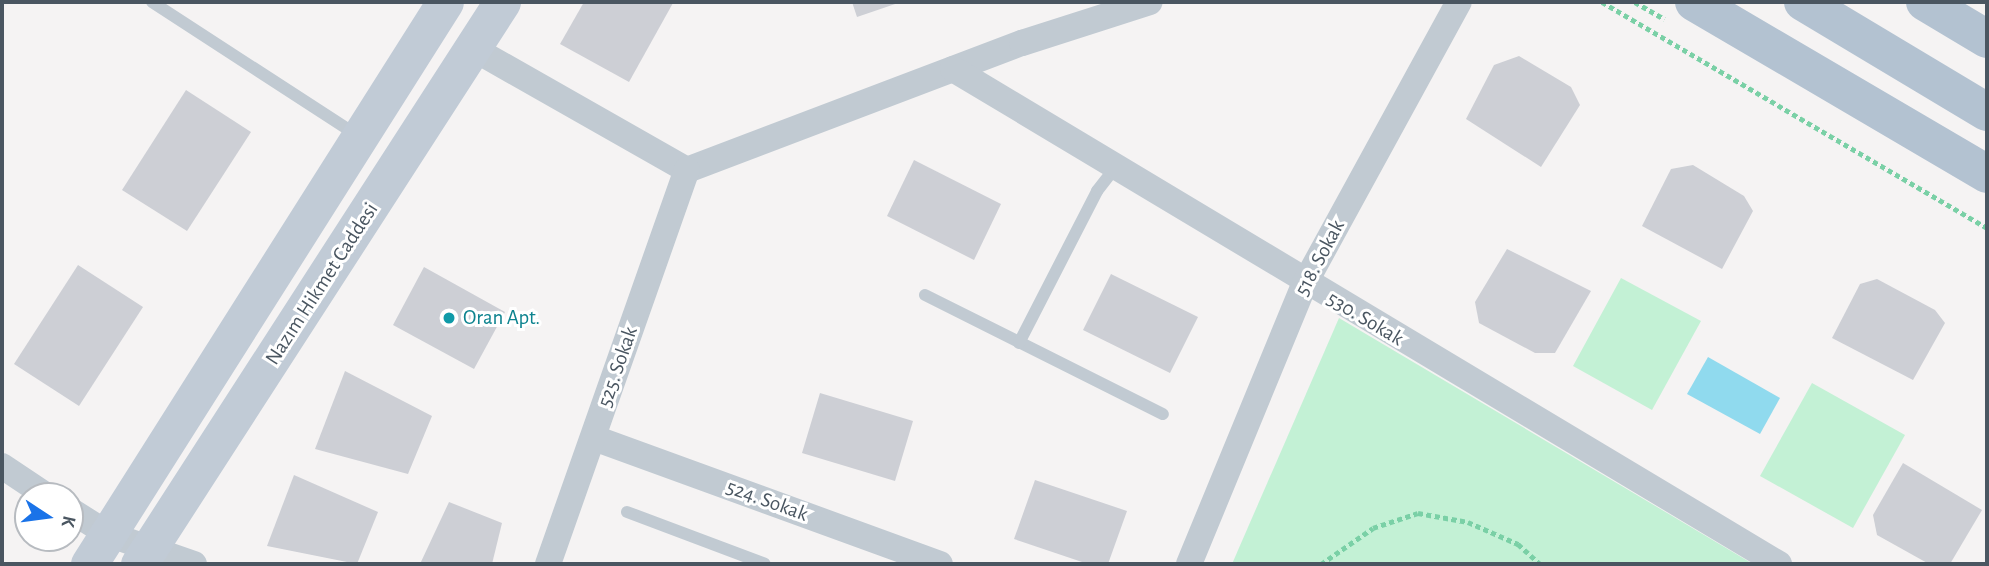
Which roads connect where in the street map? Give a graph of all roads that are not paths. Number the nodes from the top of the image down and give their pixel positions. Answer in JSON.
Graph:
{"nodes":[{"id":1,"x":152,"y":2,"type":"edge"},
{"id":2,"x":445,"y":2,"type":"edge"},
{"id":3,"x":502,"y":2,"type":"edge"},
{"id":4,"x":1150,"y":2,"type":"edge"},
{"id":5,"x":1459,"y":2,"type":"edge"},
{"id":6,"x":1695,"y":2,"type":"edge"},
{"id":7,"x":1804,"y":2,"type":"edge"},
{"id":8,"x":1925,"y":2,"type":"edge"},
{"id":9,"x":1987,"y":38,"type":"edge"},
{"id":10,"x":474,"y":48,"type":"junction"},
{"id":11,"x":953,"y":69,"type":"junction"},
{"id":12,"x":1987,"y":112,"type":"edge"},
{"id":13,"x":361,"y":138,"type":"junction"},
{"id":14,"x":1115,"y":168,"type":"junction"},
{"id":15,"x":687,"y":170,"type":"junction"},
{"id":16,"x":1987,"y":174,"type":"edge"},
{"id":17,"x":1305,"y":283,"type":"junction"},
{"id":18,"x":925,"y":295,"type":"dead end"},
{"id":19,"x":1019,"y":343,"type":"junction"},
{"id":20,"x":1163,"y":414,"type":"dead end"},
{"id":21,"x":594,"y":438,"type":"junction"},
{"id":22,"x":2,"y":466,"type":"edge"},
{"id":23,"x":26,"y":482,"type":"edge"},
{"id":24,"x":627,"y":512,"type":"dead end"},
{"id":25,"x":84,"y":530,"type":"edge"},
{"id":26,"x":98,"y":549,"type":"edge"},
{"id":27,"x":145,"y":555,"type":"edge"},
{"id":28,"x":194,"y":564,"type":"edge"},
{"id":29,"x":548,"y":564,"type":"edge"},
{"id":30,"x":765,"y":564,"type":"edge"},
{"id":31,"x":940,"y":564,"type":"edge"},
{"id":32,"x":1189,"y":564,"type":"edge"},
{"id":33,"x":1779,"y":564,"type":"edge"}],
"edges":[{"from":1,"to":13,"type":"lane"},
{"from":2,"to":13,"type":"main road"},
{"from":3,"to":10,"type":"main road","name":"Nazım Hikmet Caddesi"},
{"from":4,"to":11,"type":"street"},
{"from":5,"to":17,"type":"street","name":"518. Sokak"},
{"from":6,"to":16,"type":"main road"},
{"from":7,"to":12,"type":"main road"},
{"from":8,"to":9,"type":"main road"},
{"from":10,"to":15,"type":"street"},
{"from":10,"to":27,"type":"main road","name":"Nazım Hikmet Caddesi"},
{"from":11,"to":14,"type":"street","name":"530. Sokak"},
{"from":11,"to":15,"type":"street"},
{"from":13,"to":26,"type":"main road"},
{"from":14,"to":17,"type":"street","name":"530. Sokak"},
{"from":14,"to":19,"type":"lane"},
{"from":15,"to":21,"type":"street","name":"525. Sokak"},
{"from":17,"to":32,"type":"street","name":"518. Sokak"},
{"from":17,"to":33,"type":"street","name":"530. Sokak"},
{"from":18,"to":19,"type":"lane"},
{"from":19,"to":20,"type":"lane"},
{"from":21,"to":29,"type":"street","name":"525. Sokak"},
{"from":21,"to":31,"type":"street","name":"524. Sokak"},
{"from":22,"to":23,"type":"street"},
{"from":24,"to":30,"type":"lane"},
{"from":25,"to":26,"type":"street"},
{"from":26,"to":27,"type":"street"},
{"from":27,"to":28,"type":"street"}]}
